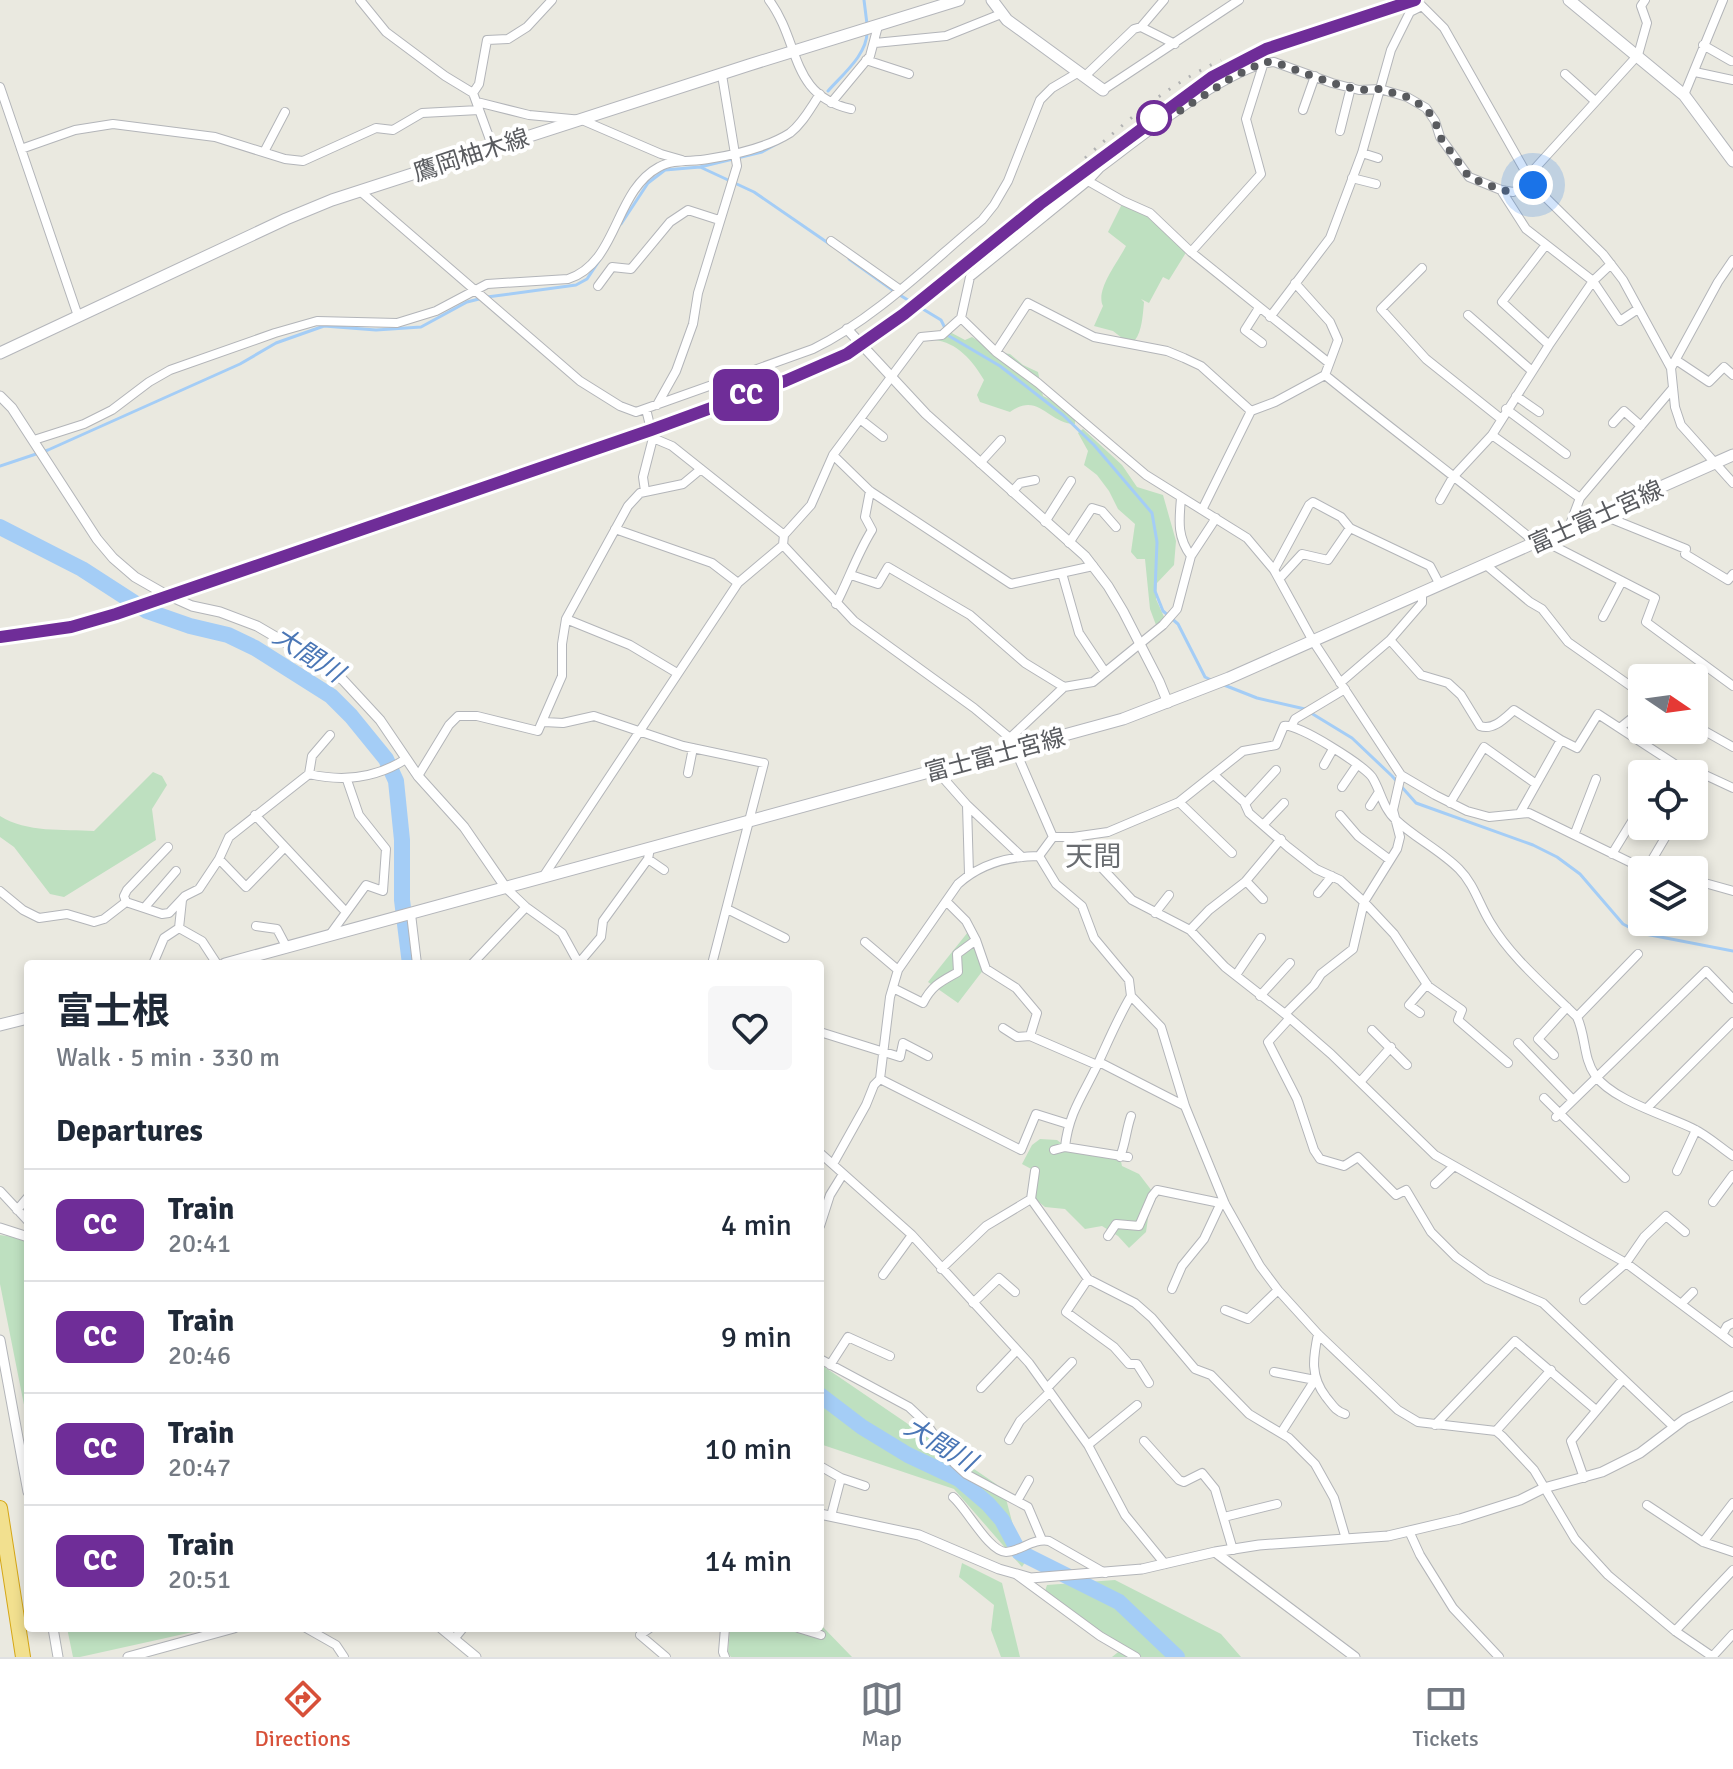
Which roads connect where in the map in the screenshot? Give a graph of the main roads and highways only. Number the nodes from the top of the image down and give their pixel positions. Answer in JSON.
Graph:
{"nodes":[{"id":1,"x":959,"y":0,"type":"edge"},
{"id":2,"x":992,"y":0,"type":"edge"},
{"id":3,"x":1569,"y":0,"type":"edge"},
{"id":4,"x":923,"y":5,"type":"edge"},
{"id":5,"x":1103,"y":90,"type":"road end"},
{"id":6,"x":1733,"y":161,"type":"edge"},
{"id":7,"x":0,"y":353,"type":"edge"},
{"id":8,"x":1733,"y":455,"type":"edge"},
{"id":9,"x":240,"y":960,"type":"edge"},
{"id":10,"x":24,"y":1019,"type":"edge"},
{"id":11,"x":0,"y":1025,"type":"edge"},
{"id":12,"x":0,"y":1508,"type":"edge"},
{"id":13,"x":23,"y":1657,"type":"edge"}],
"edges":[{"from":1,"to":4,"type":"main road","name":"鷹岡柚木線"},
{"from":2,"to":5,"type":"main road"},
{"from":3,"to":6,"type":"main road"},
{"from":4,"to":7,"type":"main road","name":"鷹岡柚木線"},
{"from":8,"to":9,"type":"main road","name":"富士富士宮線"},
{"from":10,"to":11,"type":"main road"},
{"from":12,"to":13,"type":"highway"}]}
